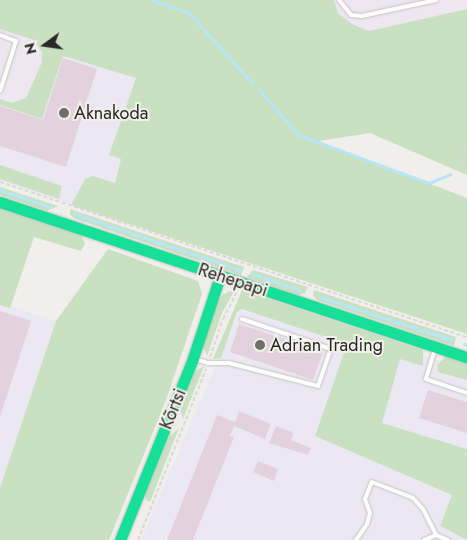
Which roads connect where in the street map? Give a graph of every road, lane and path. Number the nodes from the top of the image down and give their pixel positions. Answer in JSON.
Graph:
{"nodes":[{"id":1,"x":339,"y":0,"type":"edge"},
{"id":2,"x":436,"y":0,"type":"edge"},
{"id":3,"x":0,"y":35,"type":"edge"},
{"id":4,"x":0,"y":91,"type":"edge"},
{"id":5,"x":467,"y":143,"type":"edge"},
{"id":6,"x":467,"y":171,"type":"edge"},
{"id":7,"x":0,"y":182,"type":"edge"},
{"id":8,"x":0,"y":202,"type":"edge"},
{"id":9,"x":220,"y":276,"type":"junction"},
{"id":10,"x":235,"y":295,"type":"dead end"},
{"id":11,"x":242,"y":320,"type":"dead end"},
{"id":12,"x":467,"y":337,"type":"edge"},
{"id":13,"x":436,"y":347,"type":"junction"},
{"id":14,"x":467,"y":357,"type":"edge"},
{"id":15,"x":193,"y":358,"type":"junction"},
{"id":16,"x":208,"y":363,"type":"junction"},
{"id":17,"x":467,"y":393,"type":"edge"},
{"id":18,"x":436,"y":535,"type":"junction"},
{"id":19,"x":120,"y":540,"type":"edge"},
{"id":20,"x":138,"y":540,"type":"edge"},
{"id":21,"x":356,"y":540,"type":"edge"},
{"id":22,"x":424,"y":540,"type":"edge"},
{"id":23,"x":448,"y":540,"type":"edge"}],
"edges":[{"from":1,"to":2,"type":"lane"},
{"from":3,"to":4,"type":"lane"},
{"from":5,"to":6,"type":"path"},
{"from":7,"to":12,"type":"path"},
{"from":8,"to":9,"type":"street","name":"Rehepapi"},
{"from":9,"to":13,"type":"street","name":"Rehepapi"},
{"from":9,"to":15,"type":"street","name":"Kõrtsi"},
{"from":10,"to":16,"type":"path"},
{"from":11,"to":16,"type":"lane"},
{"from":13,"to":14,"type":"street","name":"Rehepapi"},
{"from":13,"to":17,"type":"lane"},
{"from":15,"to":16,"type":"lane"},
{"from":15,"to":19,"type":"street","name":"Kõrtsi"},
{"from":16,"to":20,"type":"path"},
{"from":18,"to":21,"type":"lane"},
{"from":18,"to":22,"type":"lane"},
{"from":18,"to":23,"type":"lane"}]}
